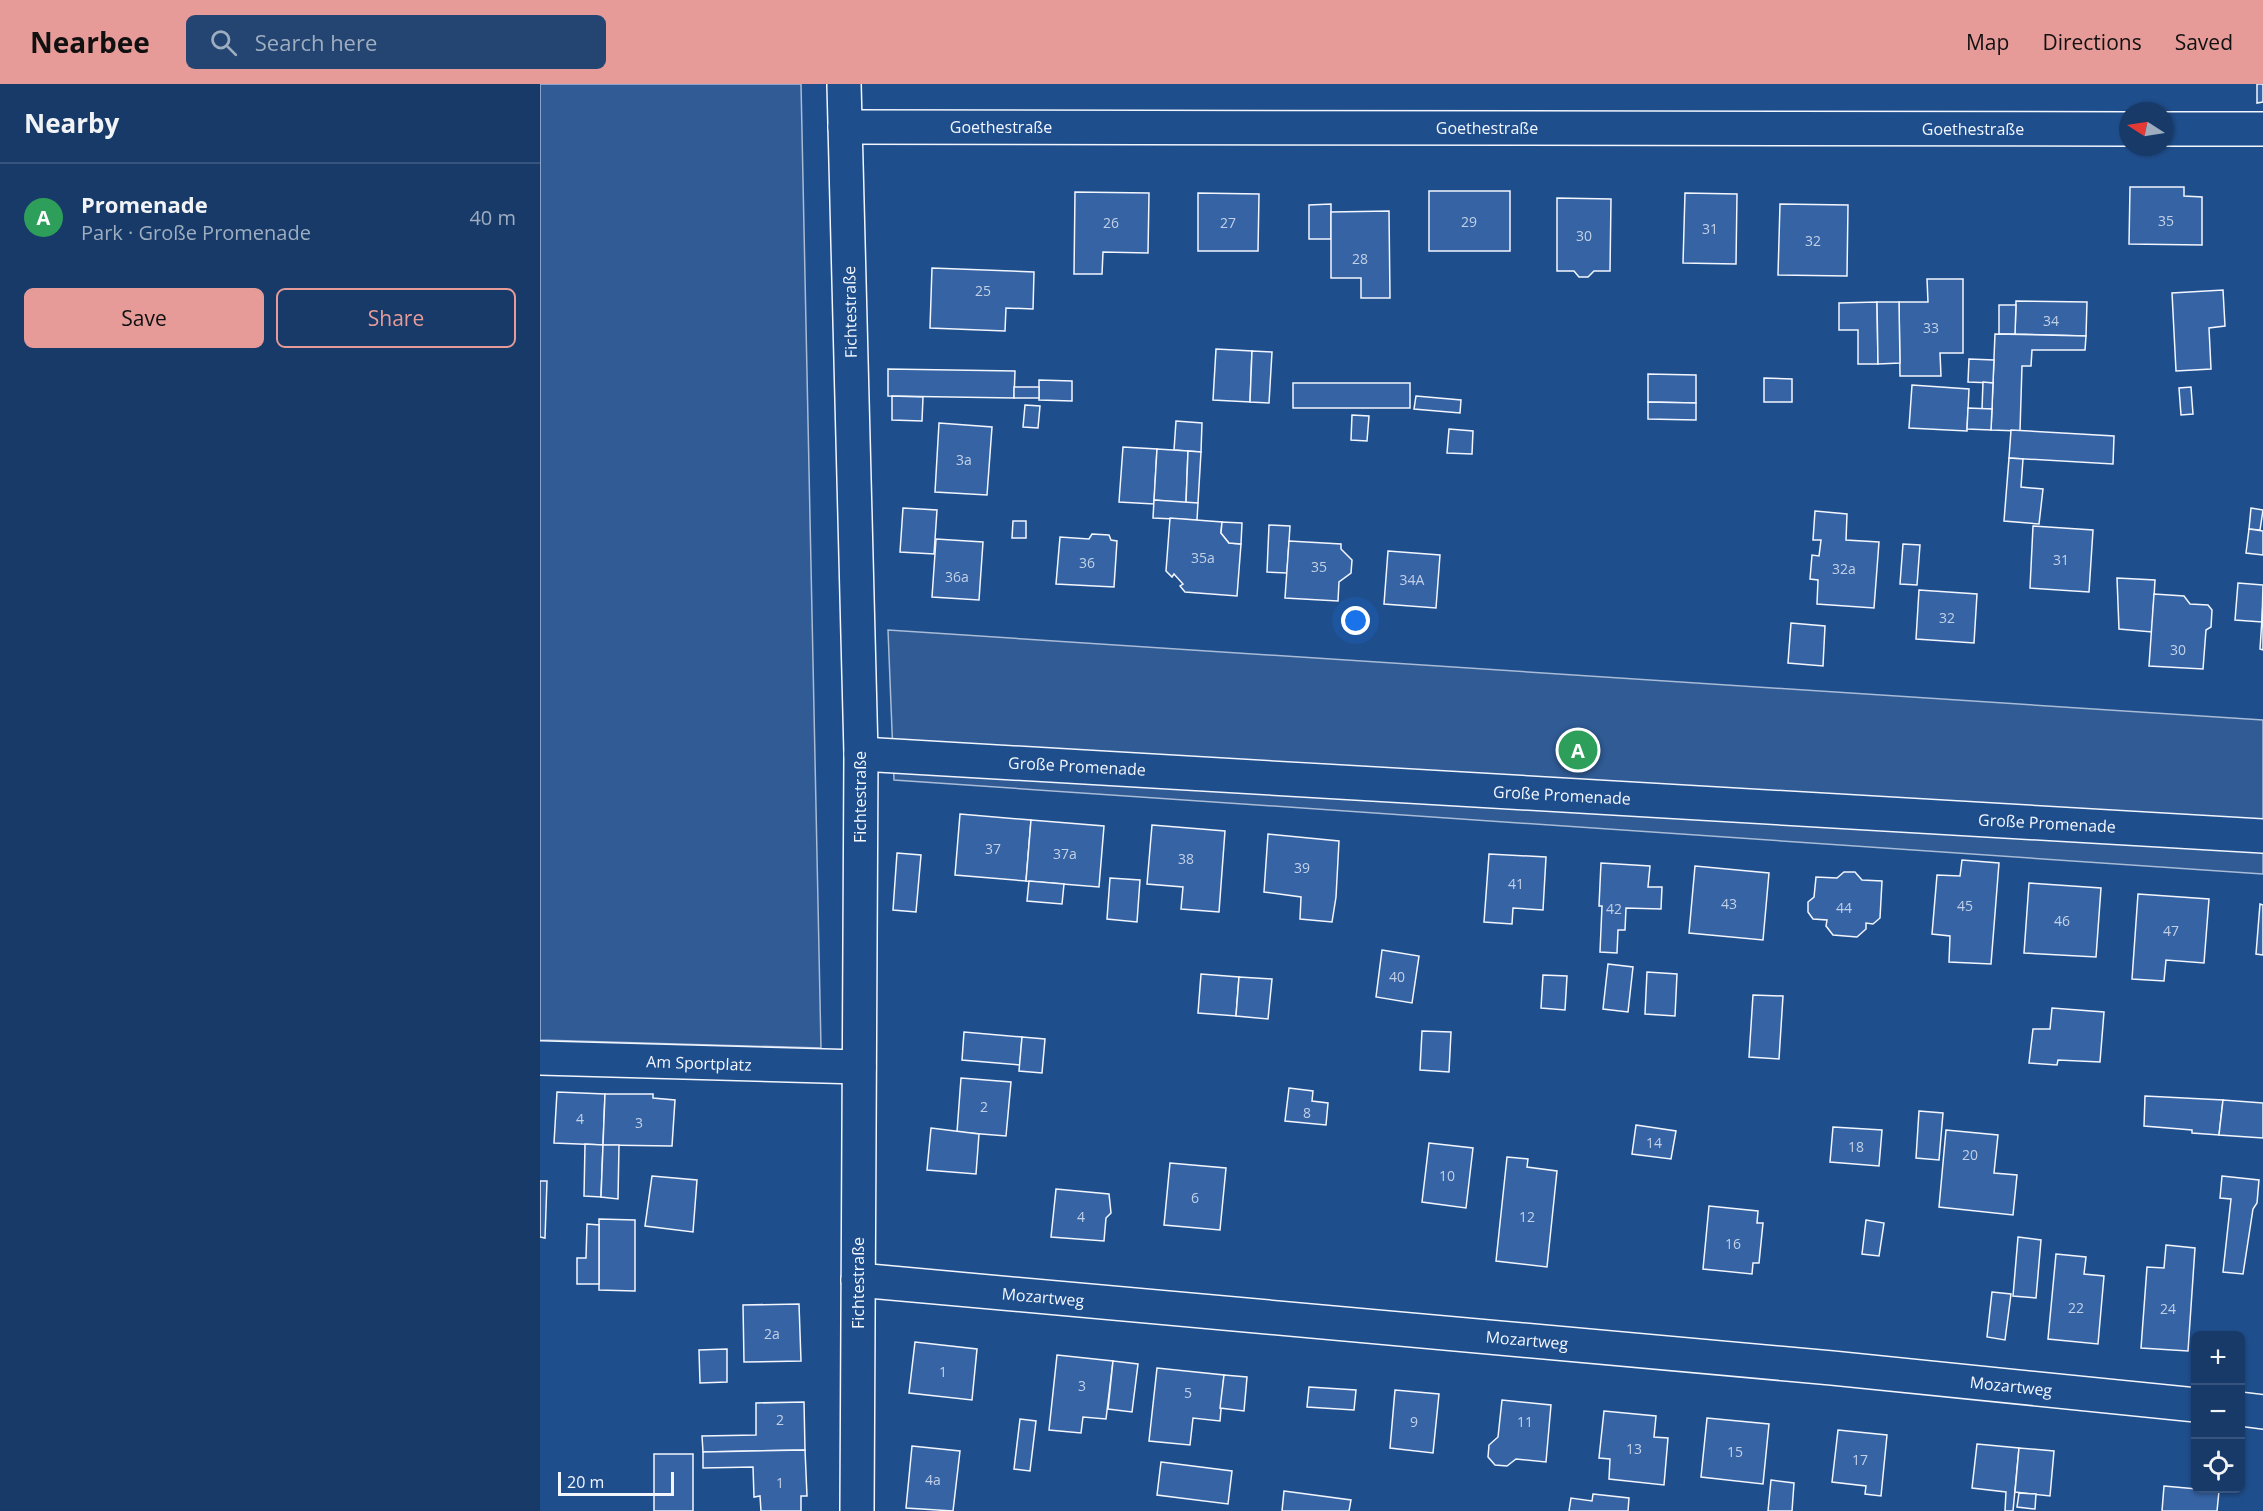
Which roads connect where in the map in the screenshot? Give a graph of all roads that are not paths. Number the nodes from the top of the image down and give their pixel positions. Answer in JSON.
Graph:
{"nodes":[{"id":1,"x":844,"y":84,"type":"edge"},
{"id":2,"x":845,"y":127,"type":"junction"},
{"id":3,"x":2119,"y":129,"type":"edge"},
{"id":4,"x":2173,"y":129,"type":"edge"},
{"id":5,"x":2263,"y":129,"type":"edge"},
{"id":6,"x":861,"y":753,"type":"junction"},
{"id":7,"x":2263,"y":836,"type":"edge"},
{"id":8,"x":540,"y":1058,"type":"edge"},
{"id":9,"x":859,"y":1067,"type":"junction"},
{"id":10,"x":858,"y":1280,"type":"junction"},
{"id":11,"x":2191,"y":1404,"type":"edge"},
{"id":12,"x":2245,"y":1410,"type":"edge"},
{"id":13,"x":2263,"y":1412,"type":"edge"},
{"id":14,"x":857,"y":1511,"type":"edge"}],
"edges":[{"from":1,"to":2,"type":"street","name":"Fichtestraße"},
{"from":2,"to":3,"type":"street","name":"Goethestraße"},
{"from":2,"to":6,"type":"street","name":"Fichtestraße"},
{"from":4,"to":5,"type":"street"},
{"from":6,"to":7,"type":"street","name":"Große Promenade"},
{"from":6,"to":9,"type":"street","name":"Fichtestraße"},
{"from":8,"to":9,"type":"street","name":"Am Sportplatz"},
{"from":9,"to":10,"type":"street","name":"Fichtestraße"},
{"from":10,"to":11,"type":"street","name":"Mozartweg"},
{"from":10,"to":14,"type":"street","name":"Fichtestraße"},
{"from":12,"to":13,"type":"street"}]}
